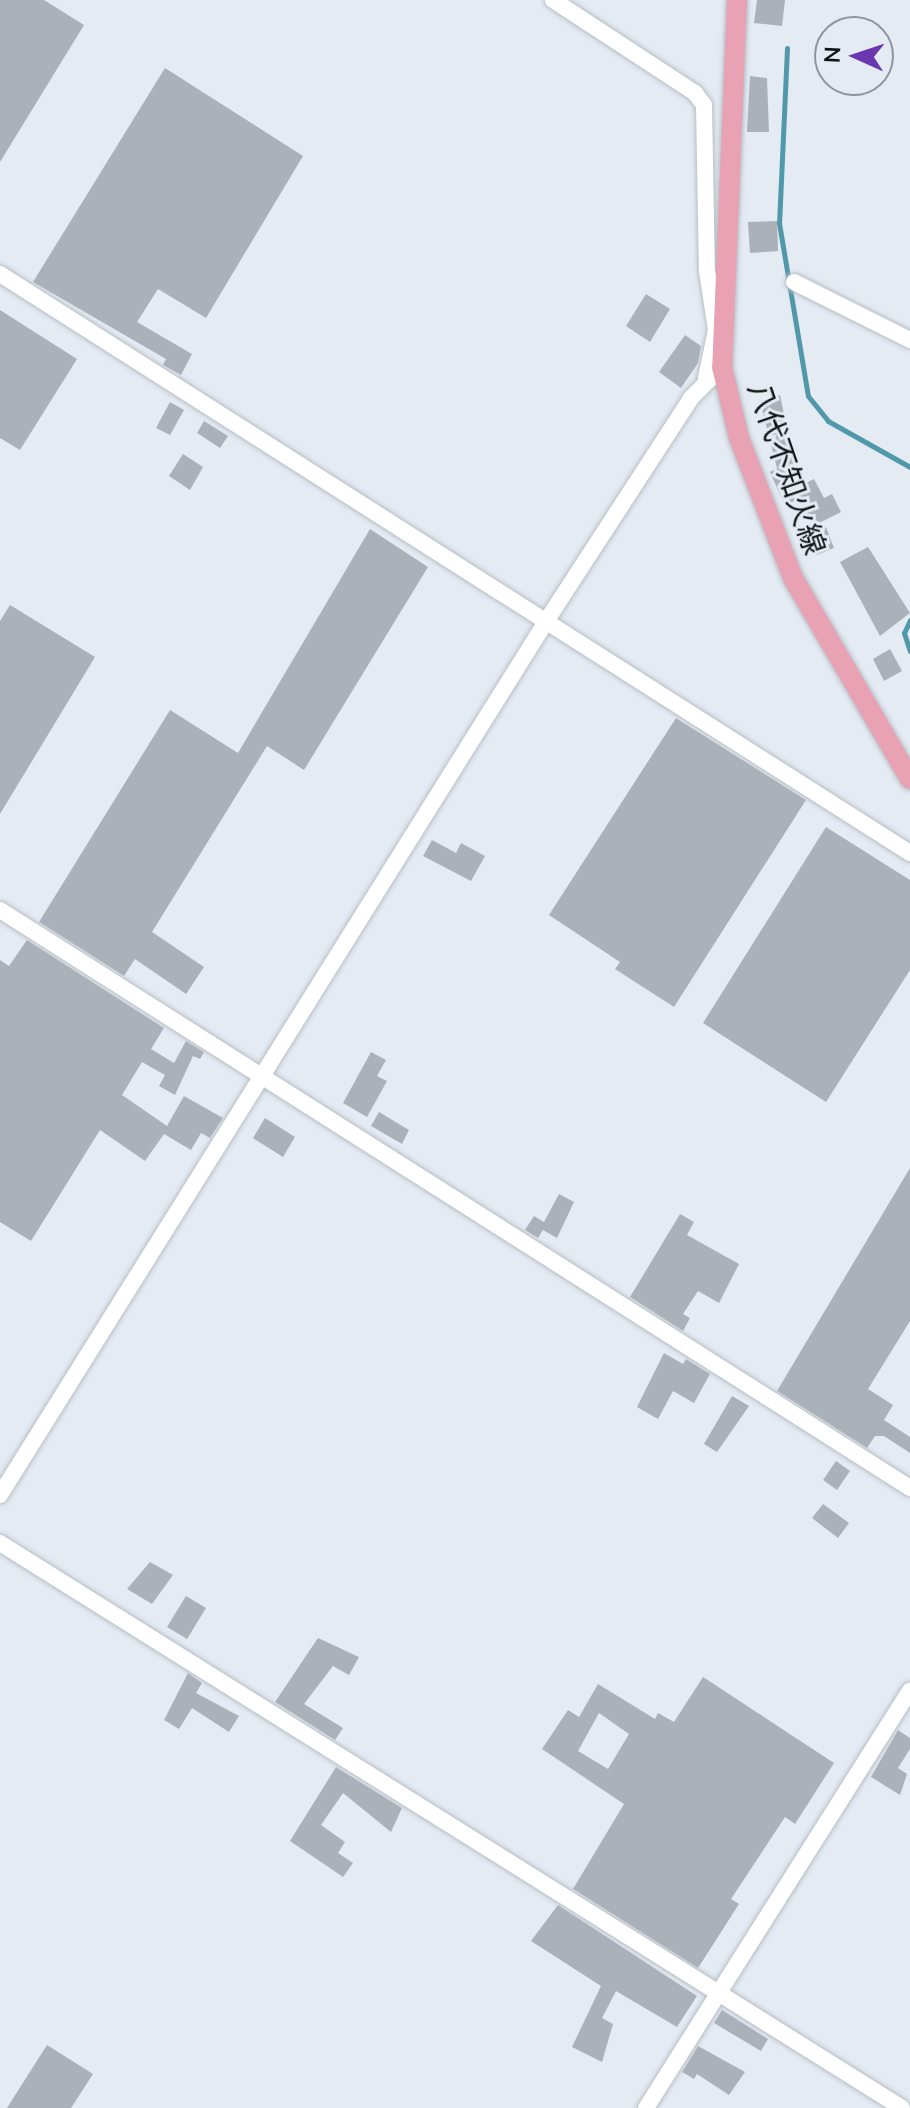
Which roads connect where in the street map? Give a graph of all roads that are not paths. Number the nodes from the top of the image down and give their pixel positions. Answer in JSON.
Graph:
{"nodes":[{"id":1,"x":553,"y":0,"type":"edge"},
{"id":2,"x":737,"y":0,"type":"edge"},
{"id":3,"x":0,"y":274,"type":"edge"},
{"id":4,"x":794,"y":282,"type":"dead end"},
{"id":5,"x":910,"y":340,"type":"edge"},
{"id":6,"x":714,"y":373,"type":"junction"},
{"id":7,"x":547,"y":620,"type":"junction"},
{"id":8,"x":910,"y":779,"type":"edge"},
{"id":9,"x":910,"y":853,"type":"edge"},
{"id":10,"x":0,"y":910,"type":"edge"},
{"id":11,"x":261,"y":1075,"type":"junction"},
{"id":12,"x":910,"y":1488,"type":"edge"},
{"id":13,"x":0,"y":1495,"type":"edge"},
{"id":14,"x":0,"y":1543,"type":"edge"},
{"id":15,"x":910,"y":1690,"type":"edge"},
{"id":16,"x":717,"y":1995,"type":"junction"},
{"id":17,"x":646,"y":2108,"type":"edge"},
{"id":18,"x":902,"y":2108,"type":"edge"}],
"edges":[{"from":1,"to":6,"type":"street"},
{"from":2,"to":6,"type":"main road","name":"八代不知火線"},
{"from":3,"to":7,"type":"street"},
{"from":4,"to":5,"type":"street"},
{"from":6,"to":7,"type":"street"},
{"from":6,"to":8,"type":"main road","name":"八代不知火線"},
{"from":7,"to":9,"type":"street"},
{"from":7,"to":11,"type":"street"},
{"from":10,"to":11,"type":"street"},
{"from":11,"to":12,"type":"street"},
{"from":11,"to":13,"type":"street"},
{"from":14,"to":16,"type":"street"},
{"from":15,"to":16,"type":"street"},
{"from":16,"to":17,"type":"street"},
{"from":16,"to":18,"type":"street"}]}
